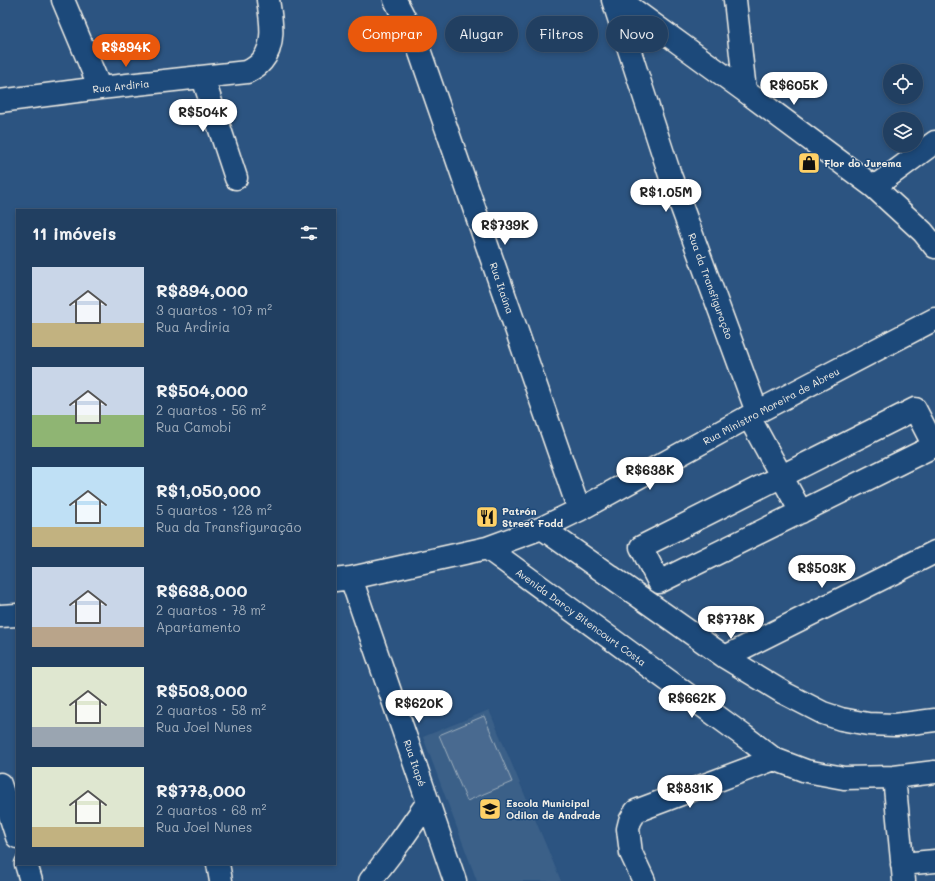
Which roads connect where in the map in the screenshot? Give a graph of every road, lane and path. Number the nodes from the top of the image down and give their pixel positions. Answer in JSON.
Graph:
{"nodes":[{"id":1,"x":62,"y":0,"type":"edge"},
{"id":2,"x":268,"y":0,"type":"edge"},
{"id":3,"x":395,"y":0,"type":"edge"},
{"id":4,"x":613,"y":0,"type":"edge"},
{"id":5,"x":620,"y":0,"type":"edge"},
{"id":6,"x":735,"y":0,"type":"edge"},
{"id":7,"x":203,"y":78,"type":"junction"},
{"id":8,"x":100,"y":88,"type":"junction"},
{"id":9,"x":745,"y":91,"type":"junction"},
{"id":10,"x":0,"y":101,"type":"edge"},
{"id":11,"x":935,"y":142,"type":"edge"},
{"id":12,"x":236,"y":178,"type":"dead end"},
{"id":13,"x":874,"y":187,"type":"junction"},
{"id":14,"x":935,"y":247,"type":"edge"},
{"id":15,"x":935,"y":319,"type":"edge"},
{"id":16,"x":753,"y":415,"type":"junction"},
{"id":17,"x":781,"y":476,"type":"junction"},
{"id":18,"x":579,"y":510,"type":"junction"},
{"id":19,"x":801,"y":512,"type":"junction"},
{"id":20,"x":542,"y":528,"type":"junction"},
{"id":21,"x":487,"y":548,"type":"junction"},
{"id":22,"x":935,"y":552,"type":"edge"},
{"id":23,"x":343,"y":579,"type":"edge"},
{"id":24,"x":16,"y":615,"type":"edge"},
{"id":25,"x":0,"y":616,"type":"edge"},
{"id":26,"x":725,"y":657,"type":"junction"},
{"id":27,"x":935,"y":720,"type":"edge"},
{"id":28,"x":774,"y":759,"type":"junction"},
{"id":29,"x":935,"y":772,"type":"edge"},
{"id":30,"x":894,"y":777,"type":"junction"},
{"id":31,"x":0,"y":784,"type":"edge"},
{"id":32,"x":428,"y":802,"type":"junction"},
{"id":33,"x":16,"y":834,"type":"edge"},
{"id":34,"x":935,"y":861,"type":"edge"},
{"id":35,"x":26,"y":865,"type":"edge"},
{"id":36,"x":218,"y":865,"type":"edge"},
{"id":37,"x":903,"y":872,"type":"edge"},
{"id":38,"x":31,"y":881,"type":"edge"},
{"id":39,"x":221,"y":881,"type":"edge"},
{"id":40,"x":370,"y":881,"type":"edge"},
{"id":41,"x":455,"y":881,"type":"edge"},
{"id":42,"x":644,"y":881,"type":"edge"}],
"edges":[{"from":1,"to":8,"type":"street"},
{"from":2,"to":7,"type":"street","name":"Rua Ardiria"},
{"from":3,"to":18,"type":"street","name":"Rua Itaúna"},
{"from":4,"to":16,"type":"street","name":"Rua da Transfiguração"},
{"from":5,"to":9,"type":"street"},
{"from":6,"to":9,"type":"street"},
{"from":7,"to":8,"type":"street","name":"Rua Ardiria"},
{"from":7,"to":12,"type":"street"},
{"from":8,"to":10,"type":"street","name":"Rua Ardiria"},
{"from":9,"to":13,"type":"street"},
{"from":11,"to":13,"type":"street"},
{"from":13,"to":14,"type":"street"},
{"from":15,"to":16,"type":"street","name":"Rua Ministro Moreira de Abreu"},
{"from":16,"to":17,"type":"street","name":"Rua da Transfiguração"},
{"from":16,"to":18,"type":"street","name":"Rua Ministro Moreira de Abreu"},
{"from":17,"to":19,"type":"street","name":"Rua da Transfiguração"},
{"from":17,"to":19,"type":"street"},
{"from":17,"to":19,"type":"street"},
{"from":18,"to":20,"type":"street","name":"Rua Ministro Moreira de Abreu"},
{"from":20,"to":21,"type":"street","name":"Rua Ministro Moreira de Abreu"},
{"from":20,"to":26,"type":"street"},
{"from":21,"to":23,"type":"street","name":"Rua Ministro Moreira de Abreu"},
{"from":21,"to":28,"type":"street","name":"Avenida Darcy Bitencourt Costa"},
{"from":22,"to":26,"type":"street"},
{"from":23,"to":32,"type":"street","name":"Rua Itapé"},
{"from":24,"to":25,"type":"street"},
{"from":26,"to":27,"type":"street"},
{"from":28,"to":30,"type":"street","name":"Avenida Darcy Bitencourt Costa"},
{"from":28,"to":42,"type":"street"},
{"from":29,"to":30,"type":"street","name":"Avenida Darcy Bitencourt Costa"},
{"from":30,"to":37,"type":"street"},
{"from":31,"to":33,"type":"street"},
{"from":32,"to":40,"type":"street"},
{"from":32,"to":41,"type":"street","name":"Rua Itapé"},
{"from":34,"to":37,"type":"street"},
{"from":35,"to":38,"type":"street"},
{"from":36,"to":39,"type":"street"}]}
